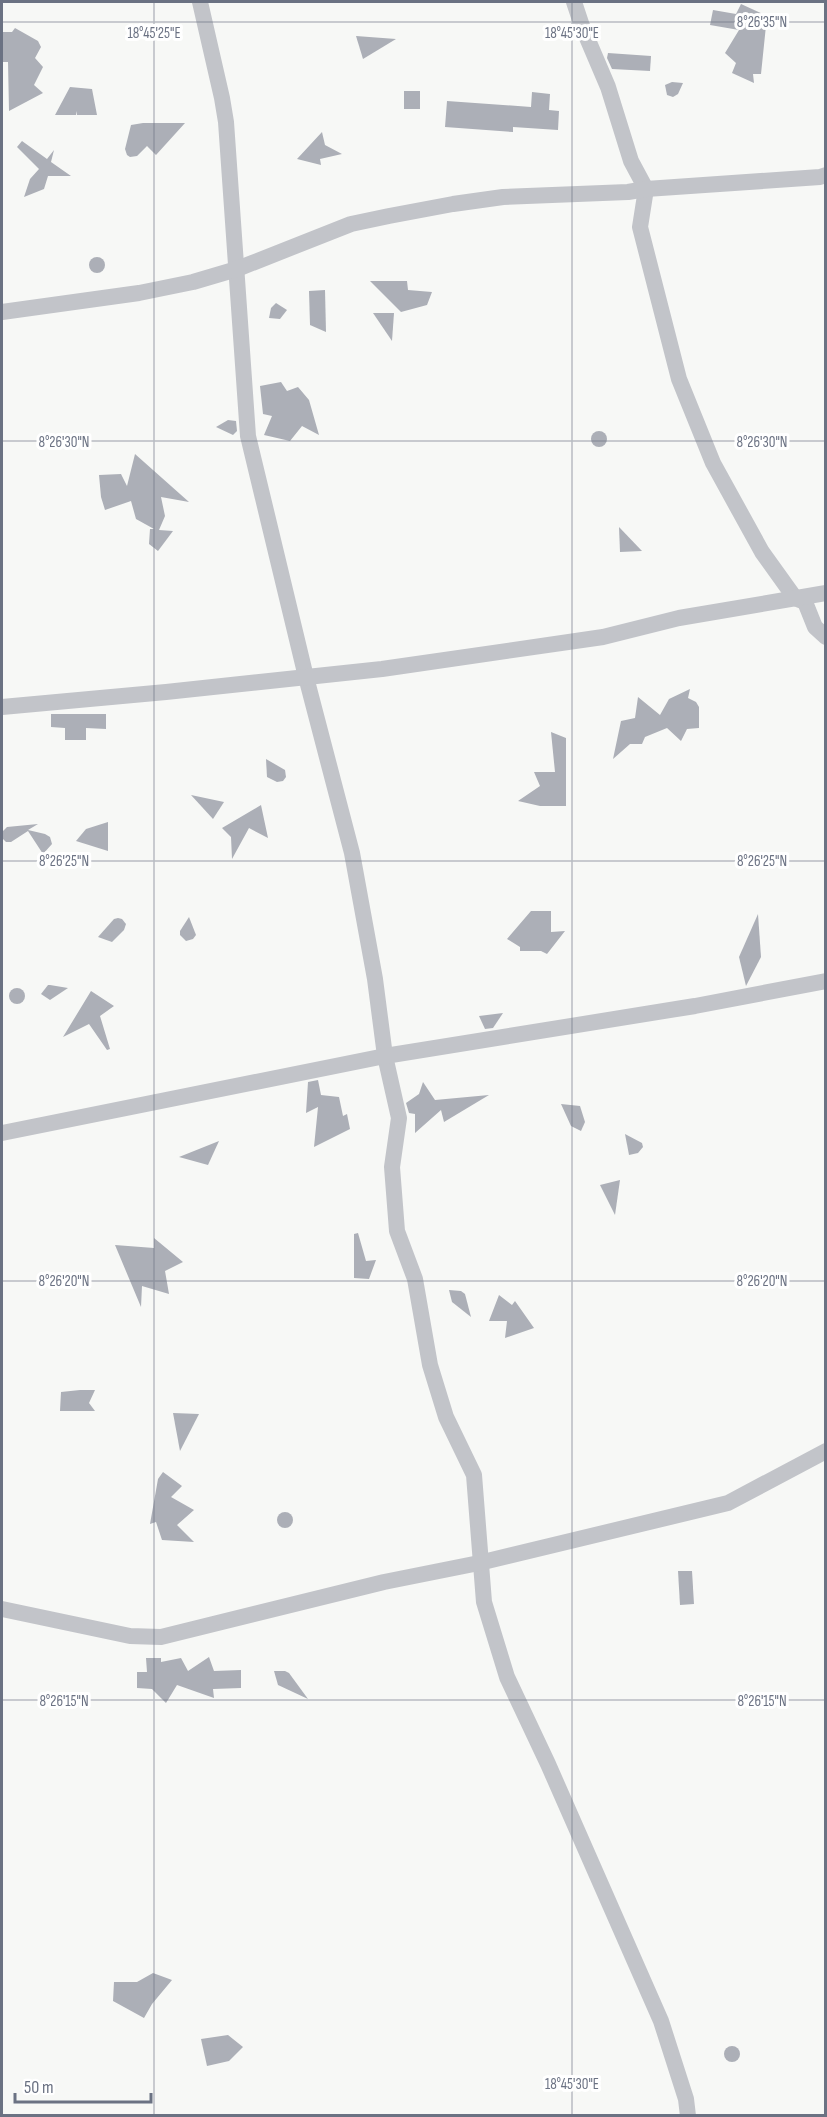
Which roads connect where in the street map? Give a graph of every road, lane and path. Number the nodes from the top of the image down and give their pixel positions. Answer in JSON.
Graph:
{"nodes":[{"id":1,"x":200,"y":2,"type":"edge"},
{"id":2,"x":574,"y":2,"type":"edge"},
{"id":3,"x":825,"y":175,"type":"edge"},
{"id":4,"x":646,"y":189,"type":"junction"},
{"id":5,"x":237,"y":270,"type":"junction"},
{"id":6,"x":2,"y":312,"type":"edge"},
{"id":7,"x":825,"y":593,"type":"edge"},
{"id":8,"x":795,"y":598,"type":"junction"},
{"id":9,"x":825,"y":637,"type":"edge"},
{"id":10,"x":306,"y":677,"type":"junction"},
{"id":11,"x":2,"y":707,"type":"edge"},
{"id":12,"x":825,"y":981,"type":"edge"},
{"id":13,"x":385,"y":1056,"type":"junction"},
{"id":14,"x":2,"y":1133,"type":"edge"},
{"id":15,"x":825,"y":1451,"type":"edge"},
{"id":16,"x":479,"y":1563,"type":"junction"},
{"id":17,"x":2,"y":1609,"type":"edge"},
{"id":18,"x":688,"y":2115,"type":"edge"}],
"edges":[{"from":1,"to":5,"type":"street"},
{"from":2,"to":4,"type":"street"},
{"from":3,"to":4,"type":"street"},
{"from":4,"to":5,"type":"street"},
{"from":4,"to":8,"type":"street"},
{"from":5,"to":6,"type":"street"},
{"from":5,"to":10,"type":"street"},
{"from":7,"to":8,"type":"street"},
{"from":8,"to":9,"type":"street"},
{"from":8,"to":10,"type":"street"},
{"from":10,"to":11,"type":"street"},
{"from":10,"to":13,"type":"street"},
{"from":12,"to":13,"type":"street"},
{"from":13,"to":14,"type":"street"},
{"from":13,"to":16,"type":"street"},
{"from":15,"to":16,"type":"street"},
{"from":16,"to":17,"type":"street"},
{"from":16,"to":18,"type":"street"}]}
